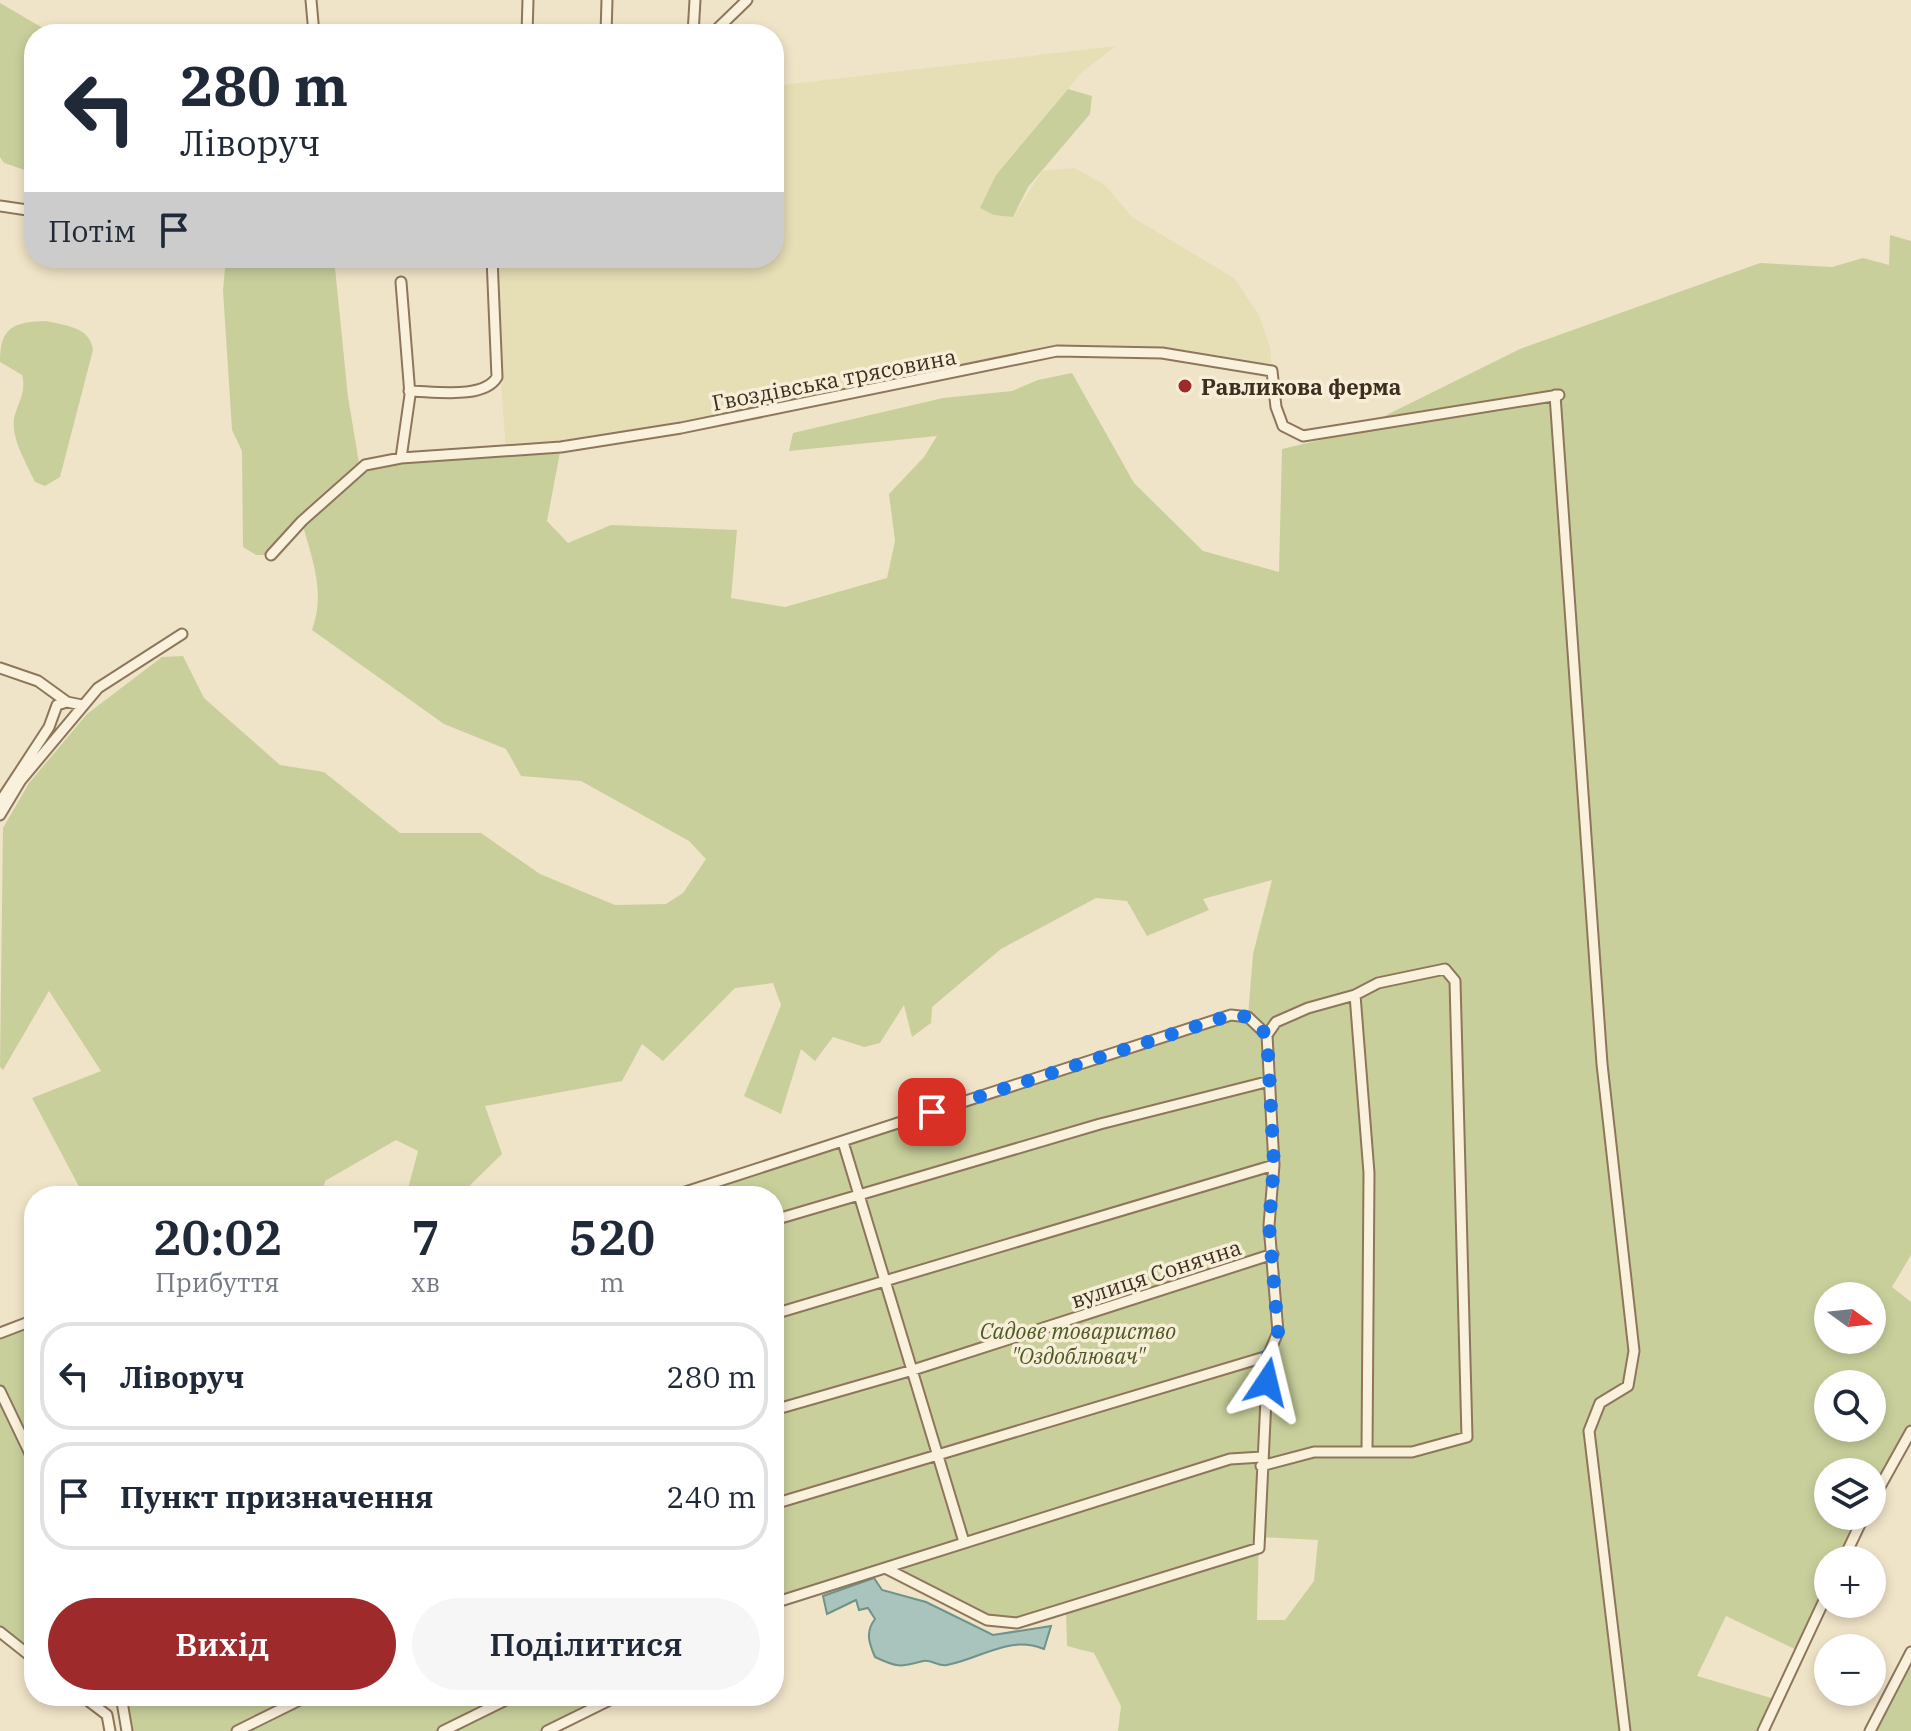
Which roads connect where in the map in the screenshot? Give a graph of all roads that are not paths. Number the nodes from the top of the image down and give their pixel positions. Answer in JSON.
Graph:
{"nodes":[{"id":1,"x":311,"y":0,"type":"edge"},
{"id":2,"x":528,"y":0,"type":"edge"},
{"id":3,"x":607,"y":0,"type":"edge"},
{"id":4,"x":695,"y":0,"type":"edge"},
{"id":5,"x":747,"y":0,"type":"edge"},
{"id":6,"x":313,"y":24,"type":"edge"},
{"id":7,"x":527,"y":24,"type":"edge"},
{"id":8,"x":606,"y":24,"type":"edge"},
{"id":9,"x":694,"y":24,"type":"edge"},
{"id":10,"x":722,"y":24,"type":"edge"},
{"id":11,"x":0,"y":206,"type":"edge"},
{"id":12,"x":24,"y":210,"type":"edge"},
{"id":13,"x":492,"y":268,"type":"edge"},
{"id":14,"x":401,"y":282,"type":"dead end"},
{"id":15,"x":409,"y":391,"type":"junction"},
{"id":16,"x":401,"y":458,"type":"junction"},
{"id":17,"x":271,"y":555,"type":"dead end"},
{"id":18,"x":182,"y":634,"type":"dead end"},
{"id":19,"x":0,"y":668,"type":"edge"},
{"id":20,"x":67,"y":702,"type":"junction"},
{"id":21,"x":82,"y":705,"type":"junction"},
{"id":22,"x":0,"y":802,"type":"edge"},
{"id":23,"x":0,"y":815,"type":"edge"},
{"id":24,"x":1355,"y":995,"type":"junction"},
{"id":25,"x":1267,"y":1035,"type":"junction"},
{"id":26,"x":1270,"y":1081,"type":"junction"},
{"id":27,"x":843,"y":1142,"type":"junction"},
{"id":28,"x":1274,"y":1165,"type":"junction"},
{"id":29,"x":704,"y":1186,"type":"edge"},
{"id":30,"x":861,"y":1195,"type":"junction"},
{"id":31,"x":784,"y":1217,"type":"edge"},
{"id":32,"x":1273,"y":1254,"type":"junction"},
{"id":33,"x":886,"y":1281,"type":"junction"},
{"id":34,"x":784,"y":1311,"type":"edge"},
{"id":35,"x":24,"y":1324,"type":"edge"},
{"id":36,"x":0,"y":1333,"type":"edge"},
{"id":37,"x":1268,"y":1356,"type":"junction"},
{"id":38,"x":913,"y":1370,"type":"junction"},
{"id":39,"x":0,"y":1391,"type":"edge"},
{"id":40,"x":784,"y":1407,"type":"edge"},
{"id":41,"x":1911,"y":1431,"type":"edge"},
{"id":42,"x":24,"y":1441,"type":"edge"},
{"id":43,"x":1367,"y":1452,"type":"junction"},
{"id":44,"x":937,"y":1455,"type":"junction"},
{"id":45,"x":1261,"y":1462,"type":"junction"},
{"id":46,"x":1886,"y":1476,"type":"edge"},
{"id":47,"x":784,"y":1501,"type":"edge"},
{"id":48,"x":964,"y":1542,"type":"junction"},
{"id":49,"x":885,"y":1568,"type":"junction"},
{"id":50,"x":784,"y":1600,"type":"edge"},
{"id":51,"x":1816,"y":1618,"type":"edge"},
{"id":52,"x":0,"y":1632,"type":"edge"},
{"id":53,"x":24,"y":1651,"type":"edge"},
{"id":54,"x":1911,"y":1652,"type":"edge"},
{"id":55,"x":95,"y":1706,"type":"edge"},
{"id":56,"x":123,"y":1706,"type":"edge"},
{"id":57,"x":288,"y":1706,"type":"edge"},
{"id":58,"x":492,"y":1706,"type":"edge"},
{"id":59,"x":598,"y":1706,"type":"edge"},
{"id":60,"x":110,"y":1731,"type":"edge"},
{"id":61,"x":127,"y":1731,"type":"edge"},
{"id":62,"x":237,"y":1731,"type":"edge"},
{"id":63,"x":443,"y":1731,"type":"edge"},
{"id":64,"x":547,"y":1731,"type":"edge"},
{"id":65,"x":1625,"y":1731,"type":"edge"},
{"id":66,"x":1763,"y":1731,"type":"edge"},
{"id":67,"x":1870,"y":1731,"type":"edge"}],
"edges":[{"from":1,"to":6,"type":"street"},
{"from":2,"to":7,"type":"street"},
{"from":3,"to":8,"type":"street"},
{"from":4,"to":9,"type":"street"},
{"from":5,"to":10,"type":"street"},
{"from":11,"to":12,"type":"street"},
{"from":13,"to":15,"type":"street"},
{"from":14,"to":15,"type":"street"},
{"from":15,"to":16,"type":"street"},
{"from":16,"to":17,"type":"street","name":"Гвоздівська трясовина"},
{"from":16,"to":65,"type":"street","name":"Гвоздівська трясовина"},
{"from":18,"to":21,"type":"street"},
{"from":19,"to":20,"type":"street"},
{"from":20,"to":21,"type":"street"},
{"from":20,"to":22,"type":"street"},
{"from":21,"to":23,"type":"street"},
{"from":24,"to":25,"type":"street"},
{"from":24,"to":43,"type":"street"},
{"from":24,"to":43,"type":"street"},
{"from":25,"to":26,"type":"street"},
{"from":25,"to":27,"type":"street"},
{"from":26,"to":28,"type":"street"},
{"from":26,"to":30,"type":"street"},
{"from":27,"to":29,"type":"street"},
{"from":27,"to":30,"type":"street"},
{"from":28,"to":32,"type":"street"},
{"from":28,"to":33,"type":"street"},
{"from":30,"to":31,"type":"street"},
{"from":30,"to":33,"type":"street"},
{"from":32,"to":37,"type":"street"},
{"from":32,"to":38,"type":"street","name":"вулиця Сонячна"},
{"from":33,"to":34,"type":"street"},
{"from":33,"to":38,"type":"street"},
{"from":35,"to":36,"type":"street"},
{"from":37,"to":44,"type":"street"},
{"from":37,"to":45,"type":"street"},
{"from":38,"to":40,"type":"street","name":"вулиця Сонячна"},
{"from":38,"to":44,"type":"street"},
{"from":39,"to":42,"type":"street"},
{"from":41,"to":46,"type":"street"},
{"from":43,"to":45,"type":"street"},
{"from":44,"to":47,"type":"street"},
{"from":44,"to":48,"type":"street"},
{"from":45,"to":48,"type":"street"},
{"from":45,"to":49,"type":"street"},
{"from":48,"to":49,"type":"street"},
{"from":49,"to":50,"type":"street"},
{"from":51,"to":66,"type":"street"},
{"from":52,"to":53,"type":"street"},
{"from":54,"to":67,"type":"street"},
{"from":55,"to":60,"type":"street"},
{"from":56,"to":61,"type":"street"},
{"from":57,"to":62,"type":"street"},
{"from":58,"to":63,"type":"street"},
{"from":59,"to":64,"type":"street"}]}
